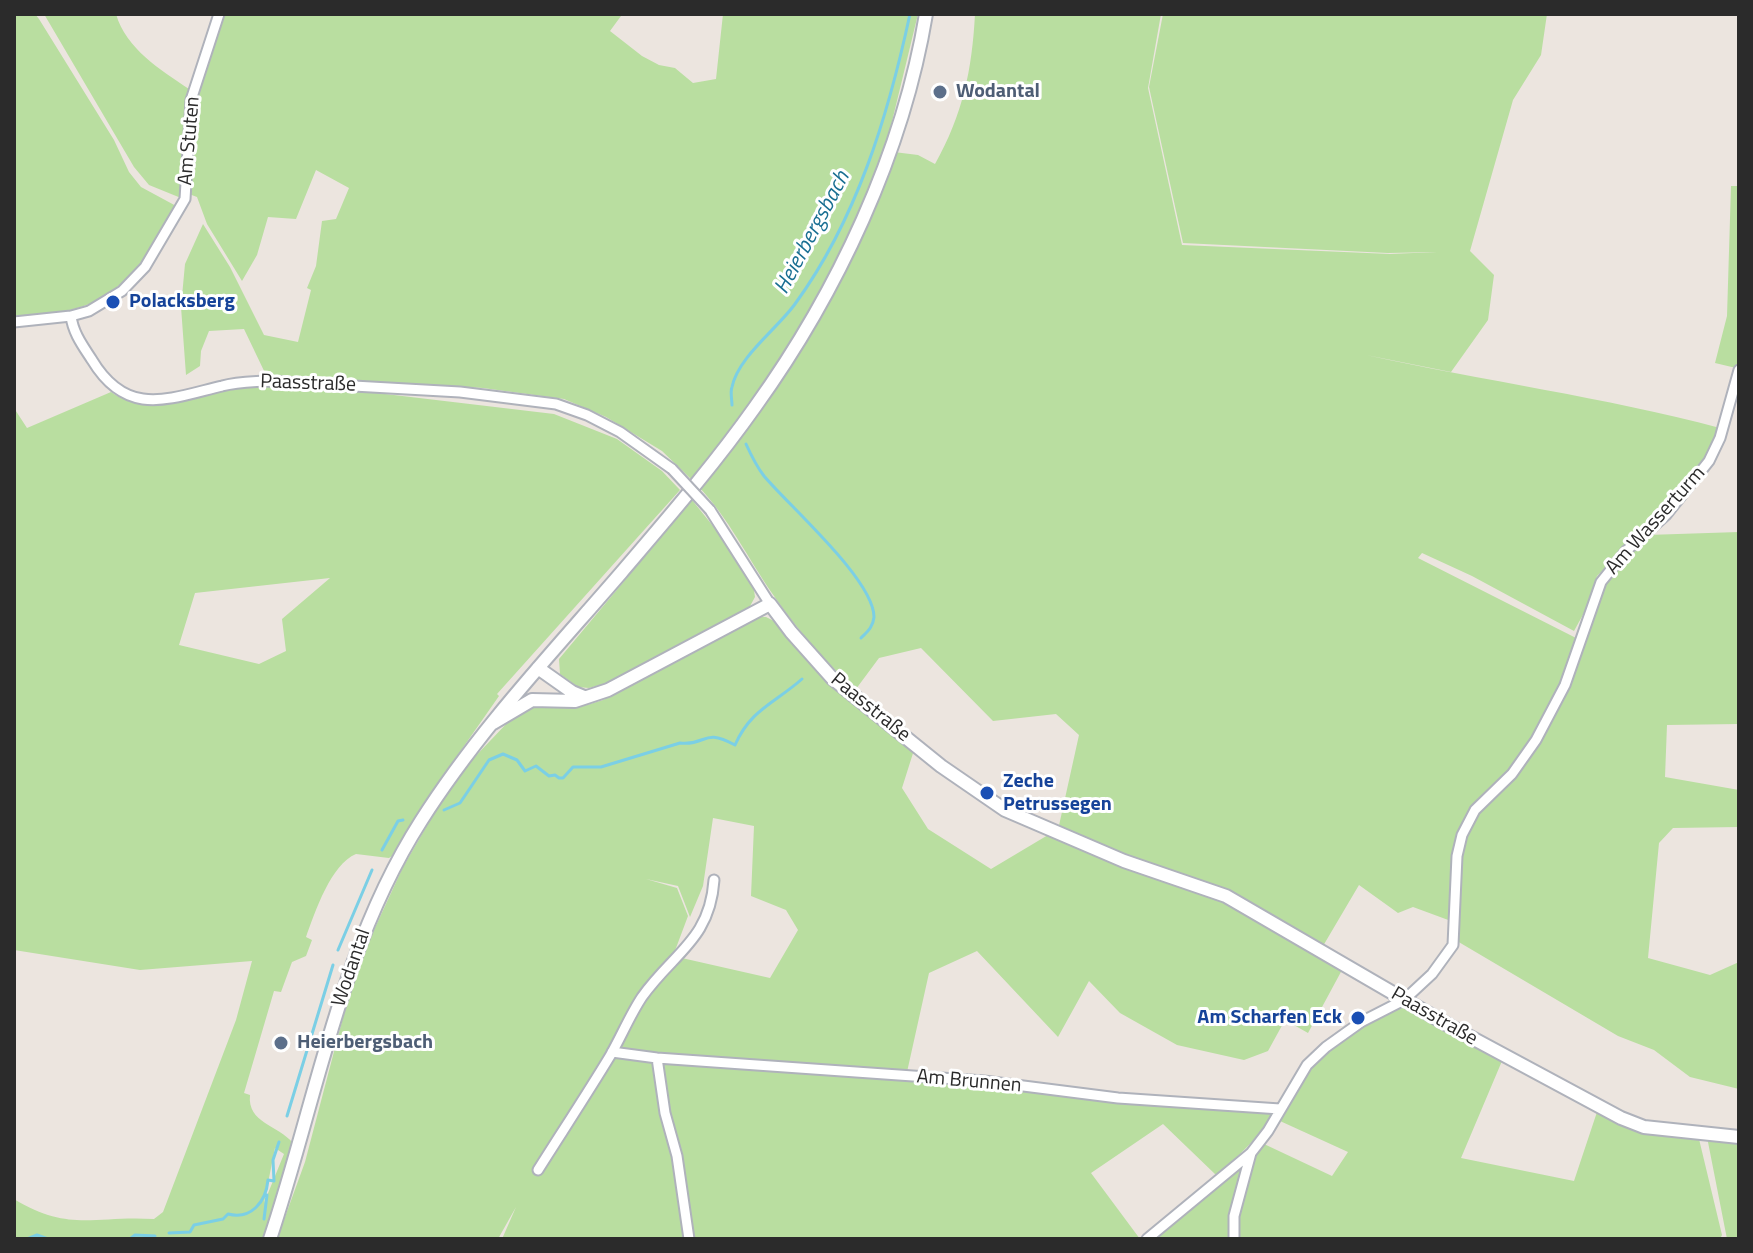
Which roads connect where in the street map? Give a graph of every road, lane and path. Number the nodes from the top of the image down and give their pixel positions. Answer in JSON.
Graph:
{"nodes":[{"id":1,"x":219,"y":14,"type":"edge"},
{"id":2,"x":926,"y":14,"type":"edge"},
{"id":3,"x":71,"y":316,"type":"junction"},
{"id":4,"x":14,"y":322,"type":"edge"},
{"id":5,"x":1739,"y":370,"type":"edge"},
{"id":6,"x":770,"y":604,"type":"junction"},
{"id":7,"x":538,"y":668,"type":"junction"},
{"id":8,"x":528,"y":679,"type":"junction"},
{"id":9,"x":584,"y":697,"type":"junction"},
{"id":10,"x":553,"y":699,"type":"junction"},
{"id":11,"x":493,"y":723,"type":"junction"},
{"id":12,"x":714,"y":880,"type":"dead end"},
{"id":13,"x":1404,"y":1000,"type":"junction"},
{"id":14,"x":612,"y":1052,"type":"junction"},
{"id":15,"x":657,"y":1058,"type":"junction"},
{"id":16,"x":1280,"y":1109,"type":"junction"},
{"id":17,"x":1739,"y":1137,"type":"edge"},
{"id":18,"x":1251,"y":1153,"type":"junction"},
{"id":19,"x":538,"y":1170,"type":"dead end"},
{"id":20,"x":270,"y":1239,"type":"edge"},
{"id":21,"x":689,"y":1239,"type":"edge"},
{"id":22,"x":1147,"y":1239,"type":"edge"},
{"id":23,"x":1234,"y":1239,"type":"edge"}],
"edges":[{"from":1,"to":3,"type":"street","name":"Am Stuten"},
{"from":2,"to":7,"type":"street","name":"Wodantal"},
{"from":3,"to":4,"type":"street","name":"Am Stuten"},
{"from":3,"to":6,"type":"street","name":"Paasstraße","bridge":true},
{"from":5,"to":13,"type":"street","name":"Am Wasserturm"},
{"from":6,"to":9,"type":"street","name":"Wodantal"},
{"from":6,"to":13,"type":"street","name":"Paasstraße"},
{"from":7,"to":8,"type":"street","name":"Wodantal"},
{"from":7,"to":9,"type":"street"},
{"from":8,"to":10,"type":"street"},
{"from":8,"to":11,"type":"street","name":"Wodantal"},
{"from":9,"to":10,"type":"street","name":"Wodantal"},
{"from":10,"to":11,"type":"street","name":"Wodantal"},
{"from":11,"to":20,"type":"street","name":"Wodantal"},
{"from":12,"to":14,"type":"street"},
{"from":13,"to":16,"type":"street","name":"Am Wasserturm"},
{"from":13,"to":17,"type":"street","name":"Paasstraße"},
{"from":14,"to":15,"type":"street","name":"Am Brunnen"},
{"from":14,"to":19,"type":"street"},
{"from":15,"to":16,"type":"street","name":"Am Brunnen"},
{"from":15,"to":21,"type":"street"},
{"from":16,"to":18,"type":"street","name":"Am Wasserturm"},
{"from":18,"to":22,"type":"street"},
{"from":18,"to":23,"type":"street"}]}
